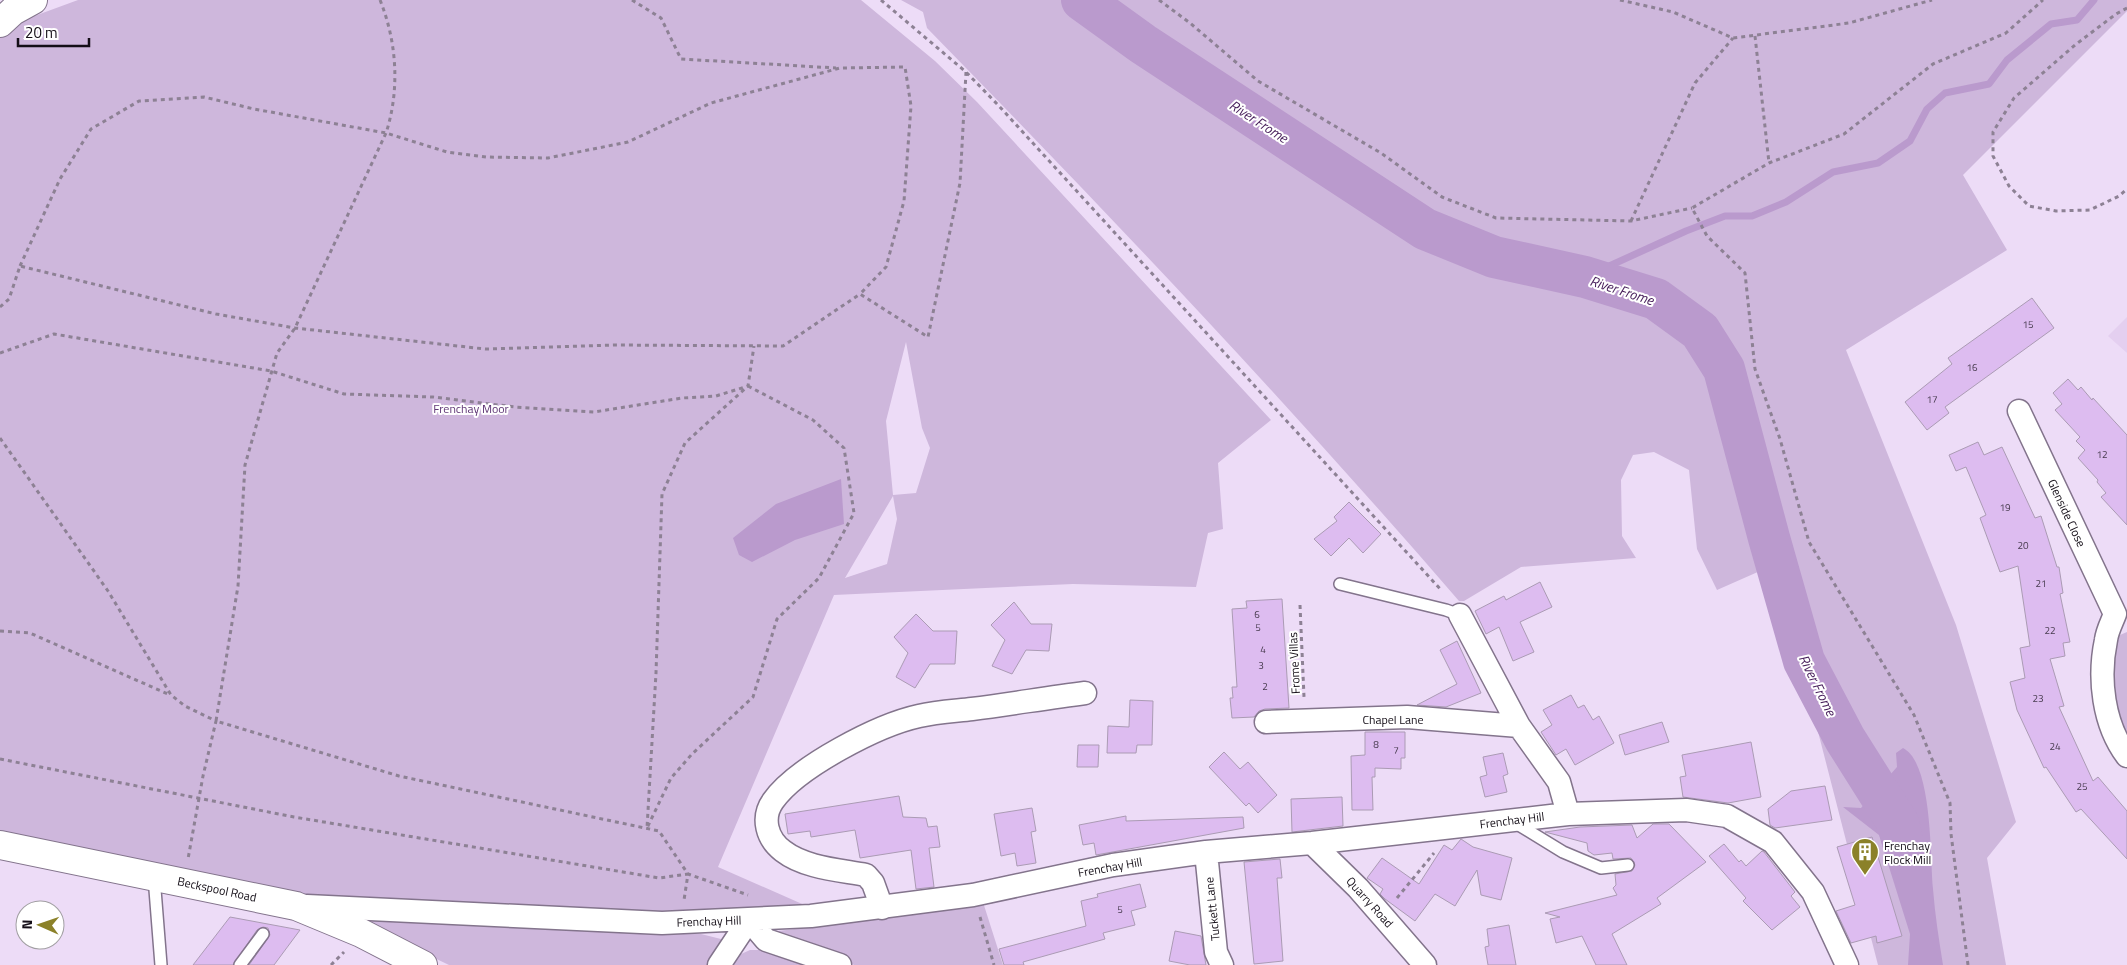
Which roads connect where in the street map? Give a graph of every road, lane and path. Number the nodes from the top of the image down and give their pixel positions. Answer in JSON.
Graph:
{"nodes":[{"id":1,"x":33,"y":0,"type":"edge"},
{"id":2,"x":380,"y":0,"type":"edge"},
{"id":3,"x":632,"y":0,"type":"edge"},
{"id":4,"x":881,"y":0,"type":"edge"},
{"id":5,"x":1159,"y":0,"type":"edge"},
{"id":6,"x":1620,"y":0,"type":"edge"},
{"id":7,"x":1932,"y":0,"type":"edge"},
{"id":8,"x":2043,"y":0,"type":"edge"},
{"id":9,"x":2127,"y":8,"type":"edge"},
{"id":10,"x":0,"y":23,"type":"edge"},
{"id":11,"x":1755,"y":36,"type":"junction"},
{"id":12,"x":1733,"y":38,"type":"junction"},
{"id":13,"x":840,"y":68,"type":"junction"},
{"id":14,"x":966,"y":72,"type":"junction"},
{"id":15,"x":386,"y":133,"type":"junction"},
{"id":16,"x":1770,"y":163,"type":"junction"},
{"id":17,"x":2127,"y":189,"type":"edge"},
{"id":18,"x":1692,"y":208,"type":"junction"},
{"id":19,"x":1631,"y":221,"type":"junction"},
{"id":20,"x":20,"y":266,"type":"junction"},
{"id":21,"x":860,"y":294,"type":"junction"},
{"id":22,"x":0,"y":307,"type":"edge"},
{"id":23,"x":294,"y":328,"type":"junction"},
{"id":24,"x":754,"y":346,"type":"junction"},
{"id":25,"x":0,"y":353,"type":"edge"},
{"id":26,"x":270,"y":371,"type":"junction"},
{"id":27,"x":748,"y":386,"type":"junction"},
{"id":28,"x":2019,"y":411,"type":"dead end"},
{"id":29,"x":0,"y":438,"type":"edge"},
{"id":30,"x":1340,"y":584,"type":"dead end"},
{"id":31,"x":1300,"y":605,"type":"dead end"},
{"id":32,"x":2121,"y":615,"type":"edge"},
{"id":33,"x":1460,"y":616,"type":"junction"},
{"id":34,"x":0,"y":631,"type":"edge"},
{"id":35,"x":1085,"y":693,"type":"dead end"},
{"id":36,"x":171,"y":696,"type":"junction"},
{"id":37,"x":1306,"y":720,"type":"junction"},
{"id":38,"x":216,"y":721,"type":"junction"},
{"id":39,"x":1266,"y":722,"type":"dead end"},
{"id":40,"x":1519,"y":726,"type":"junction"},
{"id":41,"x":2127,"y":756,"type":"edge"},
{"id":42,"x":0,"y":759,"type":"edge"},
{"id":43,"x":199,"y":799,"type":"junction"},
{"id":44,"x":1568,"y":814,"type":"junction"},
{"id":45,"x":1510,"y":820,"type":"junction"},
{"id":46,"x":647,"y":828,"type":"junction"},
{"id":47,"x":1312,"y":843,"type":"junction"},
{"id":48,"x":0,"y":845,"type":"edge"},
{"id":49,"x":1206,"y":852,"type":"junction"},
{"id":50,"x":1430,"y":857,"type":"dead end"},
{"id":51,"x":1628,"y":865,"type":"dead end"},
{"id":52,"x":688,"y":874,"type":"junction"},
{"id":53,"x":154,"y":877,"type":"junction"},
{"id":54,"x":184,"y":883,"type":"junction"},
{"id":55,"x":750,"y":895,"type":"dead end"},
{"id":56,"x":973,"y":895,"type":"junction"},
{"id":57,"x":296,"y":906,"type":"junction"},
{"id":58,"x":882,"y":908,"type":"junction"},
{"id":59,"x":1383,"y":916,"type":"junction"},
{"id":60,"x":749,"y":920,"type":"junction"},
{"id":61,"x":263,"y":934,"type":"dead end"},
{"id":62,"x":161,"y":965,"type":"edge"},
{"id":63,"x":240,"y":965,"type":"edge"},
{"id":64,"x":423,"y":965,"type":"edge"},
{"id":65,"x":719,"y":965,"type":"edge"},
{"id":66,"x":840,"y":965,"type":"edge"},
{"id":67,"x":994,"y":965,"type":"edge"},
{"id":68,"x":1222,"y":965,"type":"edge"},
{"id":69,"x":1425,"y":965,"type":"edge"},
{"id":70,"x":1848,"y":965,"type":"edge"},
{"id":71,"x":1968,"y":965,"type":"edge"}],
"edges":[{"from":1,"to":10,"type":"street"},
{"from":2,"to":15,"type":"path"},
{"from":3,"to":13,"type":"path"},
{"from":4,"to":14,"type":"path"},
{"from":5,"to":19,"type":"path"},
{"from":6,"to":12,"type":"path"},
{"from":7,"to":11,"type":"path"},
{"from":8,"to":16,"type":"path"},
{"from":9,"to":17,"type":"path"},
{"from":11,"to":12,"type":"path"},
{"from":11,"to":16,"type":"path"},
{"from":12,"to":19,"type":"path"},
{"from":13,"to":15,"type":"path"},
{"from":13,"to":21,"type":"path"},
{"from":14,"to":21,"type":"path"},
{"from":14,"to":33,"type":"path"},
{"from":15,"to":20,"type":"path"},
{"from":15,"to":23,"type":"path"},
{"from":16,"to":18,"type":"path"},
{"from":18,"to":19,"type":"path"},
{"from":18,"to":71,"type":"path"},
{"from":20,"to":22,"type":"path"},
{"from":20,"to":23,"type":"path"},
{"from":21,"to":24,"type":"path"},
{"from":23,"to":24,"type":"path"},
{"from":23,"to":26,"type":"path"},
{"from":24,"to":27,"type":"path"},
{"from":25,"to":26,"type":"path"},
{"from":26,"to":27,"type":"path"},
{"from":26,"to":38,"type":"path"},
{"from":27,"to":46,"type":"path"},
{"from":27,"to":46,"type":"path"},
{"from":28,"to":32,"type":"street","name":"Glenside Close"},
{"from":29,"to":36,"type":"path"},
{"from":30,"to":33,"type":"lane"},
{"from":31,"to":37,"type":"path","name":"Frome Villas"},
{"from":32,"to":41,"type":"street","name":"Glenside Close"},
{"from":33,"to":40,"type":"street"},
{"from":34,"to":36,"type":"path"},
{"from":35,"to":58,"type":"street"},
{"from":36,"to":38,"type":"path"},
{"from":37,"to":39,"type":"street","name":"Chapel Lane"},
{"from":37,"to":40,"type":"street","name":"Chapel Lane"},
{"from":38,"to":43,"type":"path"},
{"from":38,"to":46,"type":"path"},
{"from":40,"to":44,"type":"street"},
{"from":42,"to":43,"type":"path"},
{"from":43,"to":52,"type":"path"},
{"from":43,"to":54,"type":"path"},
{"from":44,"to":45,"type":"street","name":"Frenchay Hill"},
{"from":44,"to":70,"type":"street","name":"Frenchay Hill"},
{"from":45,"to":47,"type":"street","name":"Frenchay Hill"},
{"from":45,"to":51,"type":"lane"},
{"from":46,"to":52,"type":"path"},
{"from":47,"to":49,"type":"street","name":"Frenchay Hill"},
{"from":47,"to":59,"type":"street","name":"Quarry Road"},
{"from":48,"to":53,"type":"street","name":"Beckspool Road"},
{"from":49,"to":56,"type":"street","name":"Frenchay Hill"},
{"from":49,"to":68,"type":"street","name":"Tuckett Lane"},
{"from":50,"to":59,"type":"path"},
{"from":52,"to":55,"type":"path"},
{"from":53,"to":54,"type":"street","name":"Beckspool Road"},
{"from":53,"to":62,"type":"lane"},
{"from":54,"to":57,"type":"street","name":"Beckspool Road"},
{"from":56,"to":58,"type":"street","name":"Frenchay Hill"},
{"from":56,"to":67,"type":"path"},
{"from":57,"to":60,"type":"street","name":"Frenchay Hill"},
{"from":57,"to":64,"type":"street","name":"Beckspool Road"},
{"from":58,"to":60,"type":"street","name":"Frenchay Hill"},
{"from":59,"to":69,"type":"street","name":"Quarry Road"},
{"from":60,"to":65,"type":"street"},
{"from":60,"to":66,"type":"street"},
{"from":61,"to":63,"type":"lane"}]}
